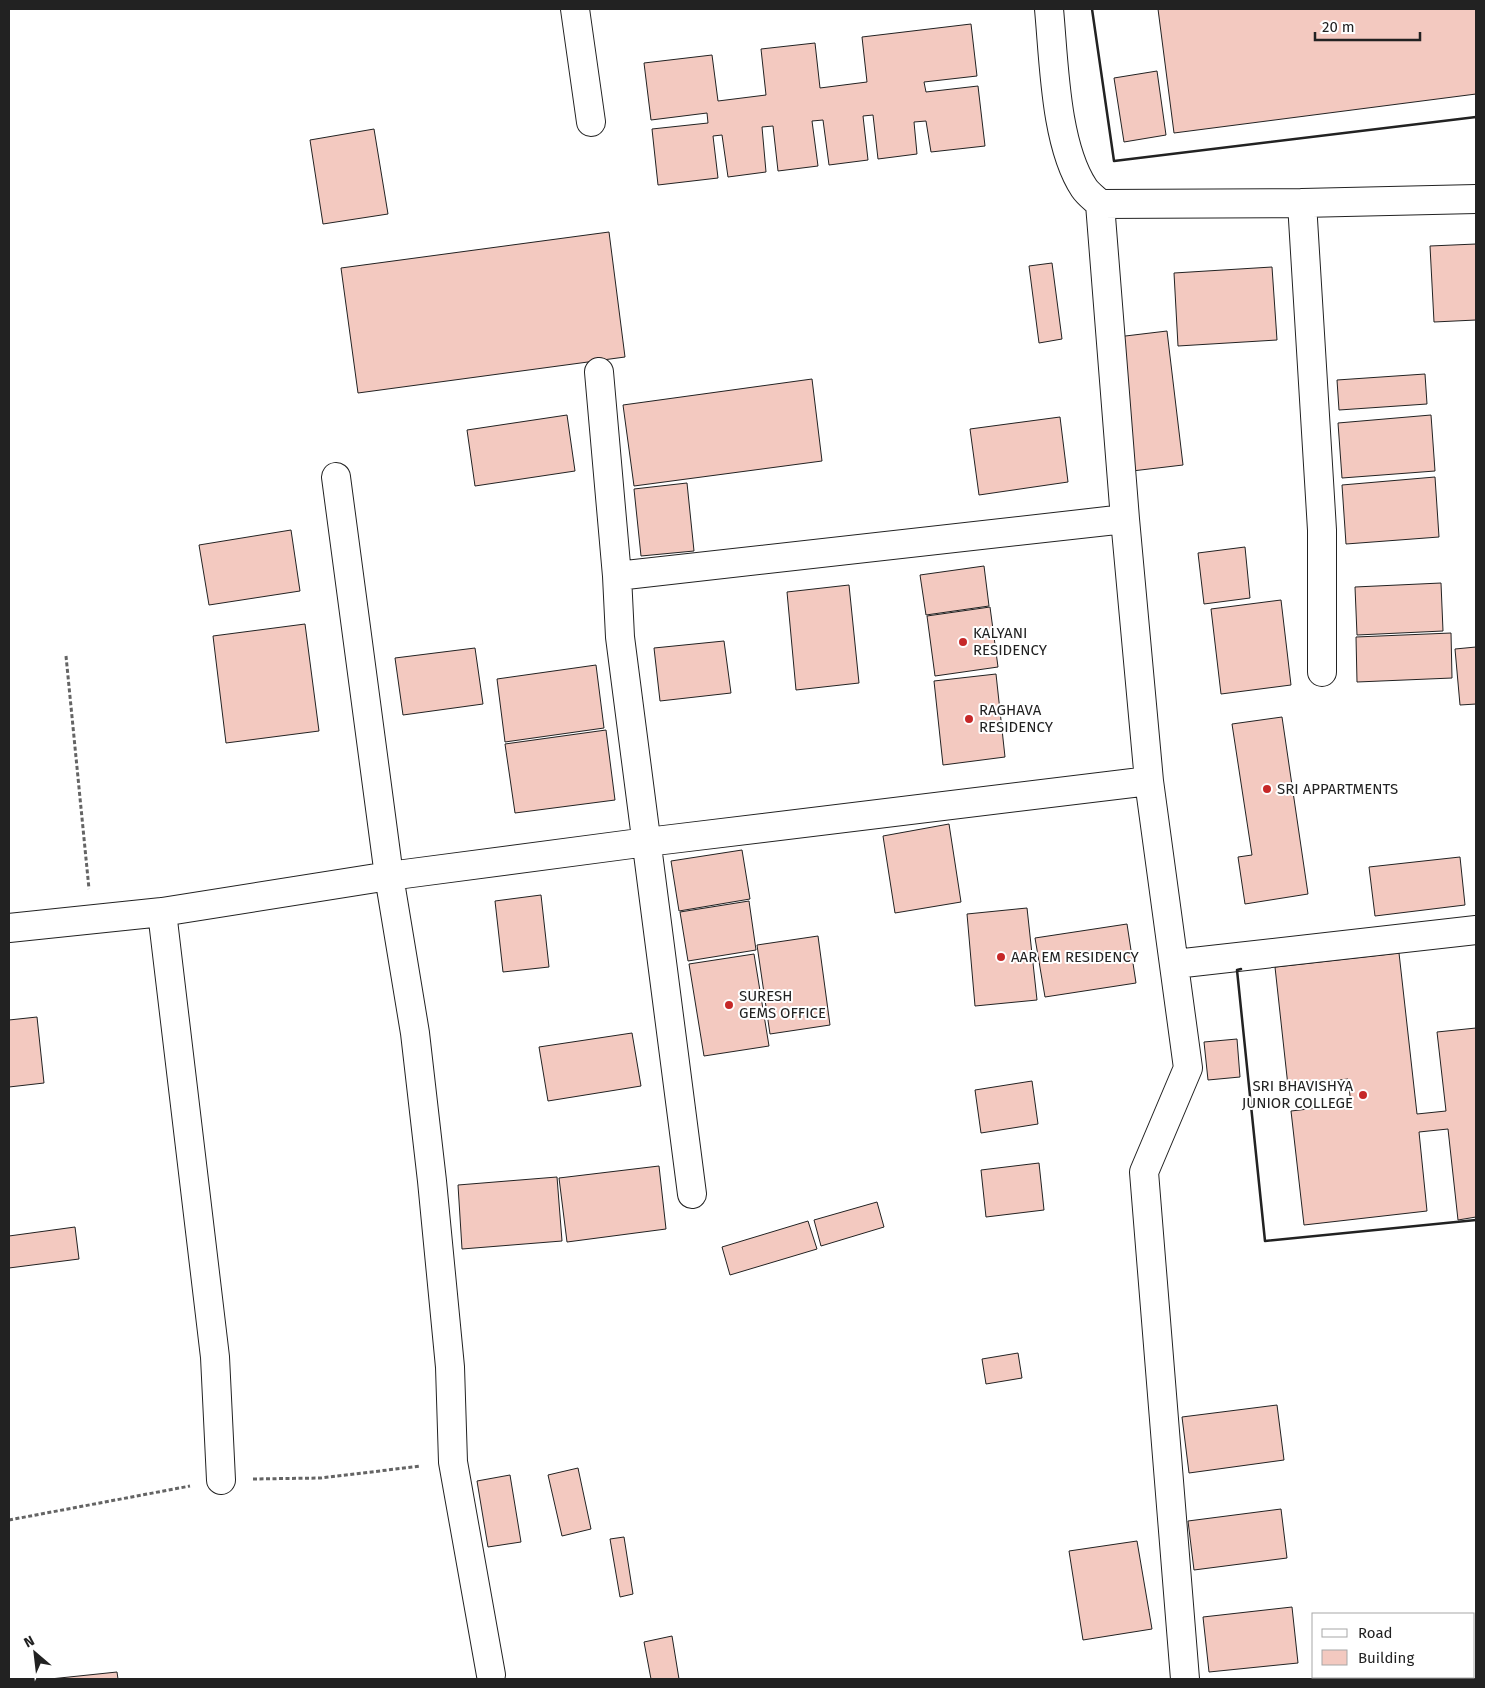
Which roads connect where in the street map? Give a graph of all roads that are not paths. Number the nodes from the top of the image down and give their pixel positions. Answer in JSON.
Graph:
{"nodes":[{"id":1,"x":575,"y":9,"type":"edge"},
{"id":2,"x":1048,"y":9,"type":"edge"},
{"id":3,"x":591,"y":122,"type":"dead end"},
{"id":4,"x":1476,"y":199,"type":"edge"},
{"id":5,"x":1302,"y":203,"type":"junction"},
{"id":6,"x":1100,"y":204,"type":"junction"},
{"id":7,"x":599,"y":372,"type":"dead end"},
{"id":8,"x":336,"y":477,"type":"dead end"},
{"id":9,"x":1125,"y":519,"type":"junction"},
{"id":10,"x":617,"y":576,"type":"junction"},
{"id":11,"x":1322,"y":672,"type":"dead end"},
{"id":12,"x":1149,"y":781,"type":"junction"},
{"id":13,"x":647,"y":842,"type":"junction"},
{"id":14,"x":389,"y":876,"type":"junction"},
{"id":15,"x":162,"y":912,"type":"junction"},
{"id":16,"x":9,"y":928,"type":"edge"},
{"id":17,"x":1476,"y":930,"type":"edge"},
{"id":18,"x":1175,"y":964,"type":"junction"},
{"id":19,"x":692,"y":1194,"type":"dead end"},
{"id":20,"x":221,"y":1480,"type":"dead end"},
{"id":21,"x":492,"y":1674,"type":"dead end"},
{"id":22,"x":1184,"y":1679,"type":"edge"}],
"edges":[{"from":1,"to":3,"type":"street"},
{"from":2,"to":6,"type":"street"},
{"from":4,"to":5,"type":"street"},
{"from":5,"to":6,"type":"street"},
{"from":5,"to":11,"type":"street"},
{"from":6,"to":9,"type":"street"},
{"from":7,"to":10,"type":"street"},
{"from":8,"to":14,"type":"street"},
{"from":9,"to":10,"type":"street"},
{"from":9,"to":12,"type":"street"},
{"from":10,"to":13,"type":"street"},
{"from":12,"to":13,"type":"street"},
{"from":12,"to":18,"type":"street"},
{"from":13,"to":14,"type":"street"},
{"from":13,"to":19,"type":"street"},
{"from":14,"to":15,"type":"street"},
{"from":14,"to":21,"type":"street"},
{"from":15,"to":16,"type":"street"},
{"from":15,"to":20,"type":"street"},
{"from":17,"to":18,"type":"street"},
{"from":18,"to":22,"type":"street"}]}
